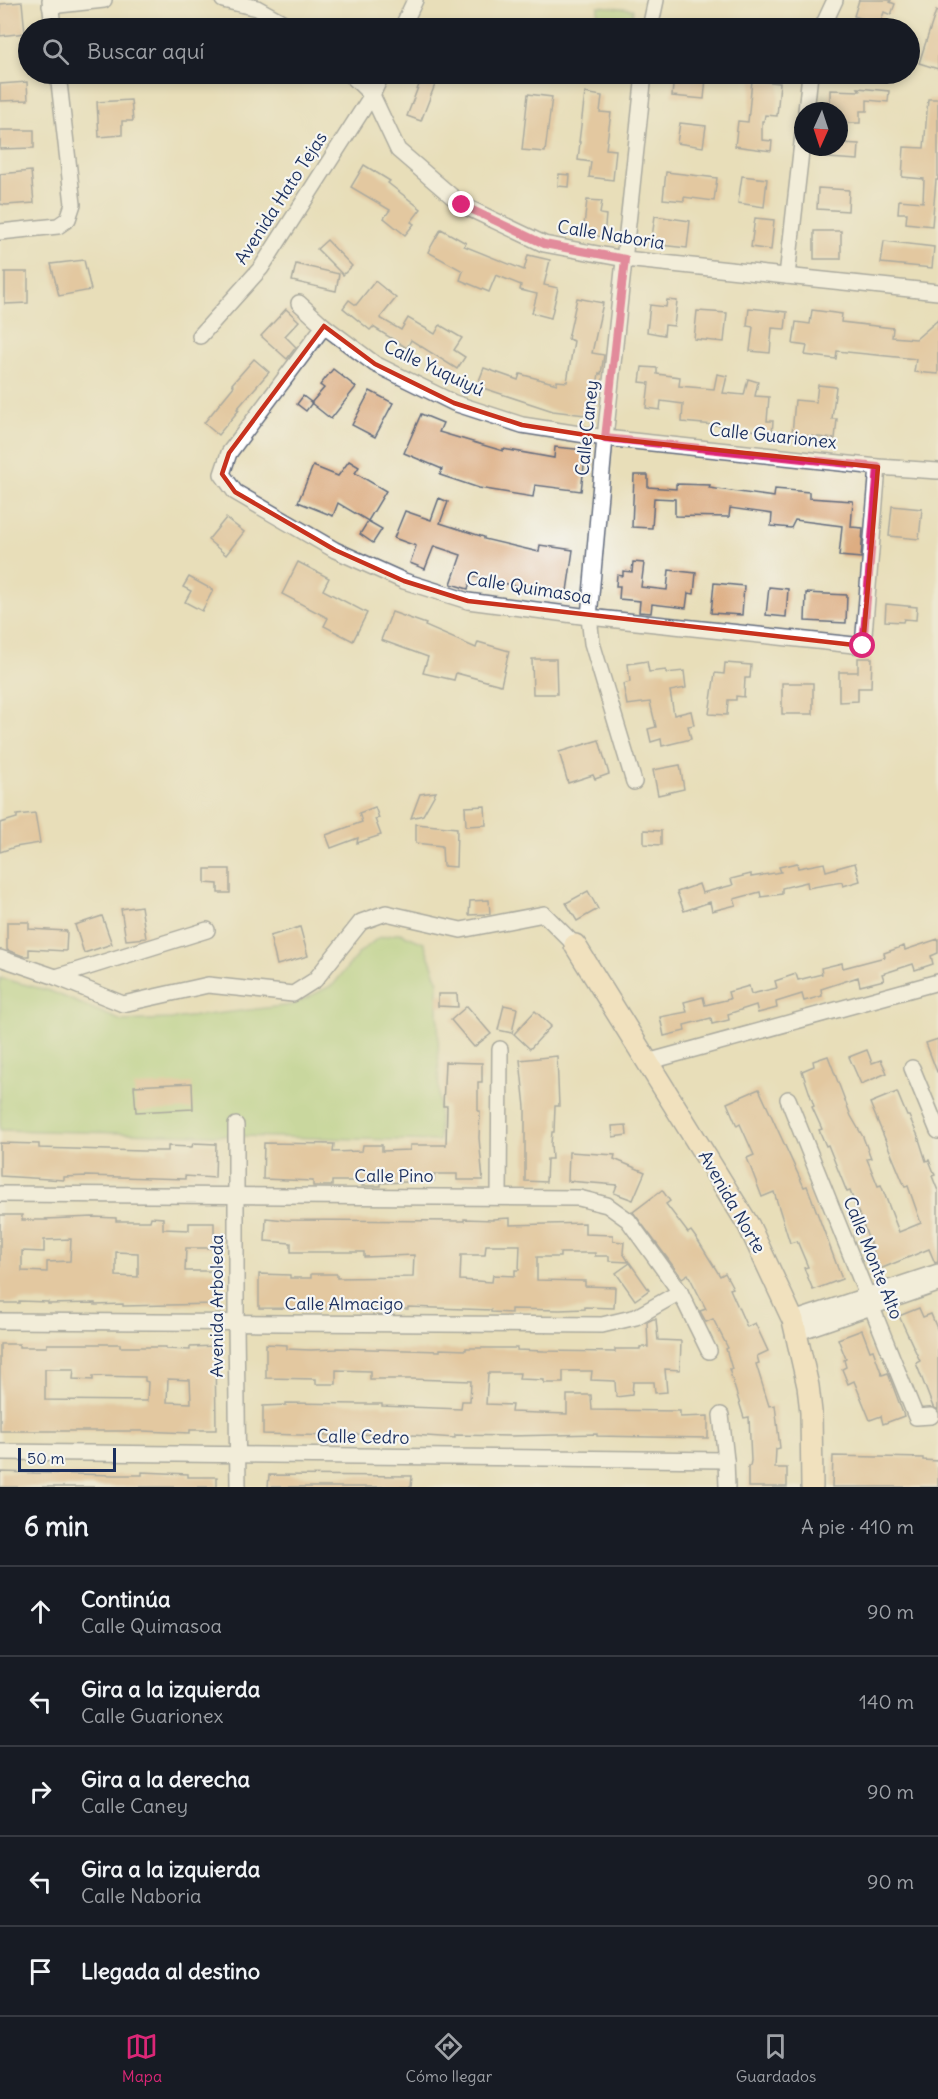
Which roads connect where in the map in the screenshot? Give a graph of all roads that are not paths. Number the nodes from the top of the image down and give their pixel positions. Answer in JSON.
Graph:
{"nodes":[{"id":1,"x":104,"y":0,"type":"edge"},
{"id":2,"x":223,"y":0,"type":"edge"},
{"id":3,"x":415,"y":0,"type":"edge"},
{"id":4,"x":656,"y":0,"type":"edge"},
{"id":5,"x":835,"y":0,"type":"edge"},
{"id":6,"x":50,"y":3,"type":"edge"},
{"id":7,"x":259,"y":4,"type":"edge"},
{"id":8,"x":52,"y":18,"type":"edge"},
{"id":9,"x":279,"y":18,"type":"edge"},
{"id":10,"x":407,"y":18,"type":"edge"},
{"id":11,"x":652,"y":18,"type":"edge"},
{"id":12,"x":827,"y":18,"type":"edge"},
{"id":13,"x":59,"y":84,"type":"edge"},
{"id":14,"x":360,"y":84,"type":"edge"},
{"id":15,"x":377,"y":84,"type":"edge"},
{"id":16,"x":643,"y":84,"type":"edge"},
{"id":17,"x":809,"y":84,"type":"edge"},
{"id":18,"x":372,"y":95,"type":"junction"},
{"id":19,"x":807,"y":102,"type":"edge"},
{"id":20,"x":801,"y":156,"type":"edge"},
{"id":21,"x":0,"y":232,"type":"edge"},
{"id":22,"x":625,"y":259,"type":"junction"},
{"id":23,"x":787,"y":276,"type":"junction"},
{"id":24,"x":938,"y":292,"type":"edge"},
{"id":25,"x":299,"y":303,"type":"dead end"},
{"id":26,"x":324,"y":326,"type":"junction"},
{"id":27,"x":200,"y":336,"type":"dead end"},
{"id":28,"x":605,"y":438,"type":"junction"},
{"id":29,"x":878,"y":467,"type":"junction"},
{"id":30,"x":938,"y":471,"type":"edge"},
{"id":31,"x":589,"y":617,"type":"junction"},
{"id":32,"x":634,"y":782,"type":"dead end"},
{"id":33,"x":207,"y":930,"type":"dead end"},
{"id":34,"x":575,"y":945,"type":"joint"},
{"id":35,"x":0,"y":958,"type":"edge"},
{"id":36,"x":56,"y":976,"type":"junction"},
{"id":37,"x":938,"y":982,"type":"edge"},
{"id":38,"x":501,"y":1049,"type":"dead end"},
{"id":39,"x":647,"y":1062,"type":"junction"},
{"id":40,"x":912,"y":1068,"type":"dead end"},
{"id":41,"x":788,"y":1099,"type":"dead end"},
{"id":42,"x":236,"y":1125,"type":"dead end"},
{"id":43,"x":938,"y":1131,"type":"edge"},
{"id":44,"x":0,"y":1194,"type":"edge"},
{"id":45,"x":237,"y":1195,"type":"junction"},
{"id":46,"x":498,"y":1197,"type":"junction"},
{"id":47,"x":938,"y":1272,"type":"edge"},
{"id":48,"x":938,"y":1284,"type":"edge"},
{"id":49,"x":680,"y":1292,"type":"junction"},
{"id":50,"x":870,"y":1302,"type":"junction"},
{"id":51,"x":0,"y":1321,"type":"edge"},
{"id":52,"x":236,"y":1323,"type":"junction"},
{"id":53,"x":795,"y":1326,"type":"junction"},
{"id":54,"x":710,"y":1351,"type":"dead end"},
{"id":55,"x":721,"y":1415,"type":"dead end"},
{"id":56,"x":931,"y":1416,"type":"dead end"},
{"id":57,"x":0,"y":1452,"type":"edge"},
{"id":58,"x":238,"y":1455,"type":"junction"},
{"id":59,"x":726,"y":1461,"type":"junction"},
{"id":60,"x":238,"y":1487,"type":"edge"},
{"id":61,"x":727,"y":1487,"type":"edge"},
{"id":62,"x":812,"y":1487,"type":"edge"}],
"edges":[{"from":1,"to":6,"type":"street"},
{"from":2,"to":7,"type":"street"},
{"from":3,"to":10,"type":"street"},
{"from":4,"to":11,"type":"street"},
{"from":5,"to":12,"type":"street"},
{"from":6,"to":8,"type":"street"},
{"from":7,"to":9,"type":"street"},
{"from":13,"to":21,"type":"street"},
{"from":14,"to":18,"type":"street","name":"Calle Naboria"},
{"from":15,"to":18,"type":"street","name":"Avenida Hato Tejas"},
{"from":16,"to":22,"type":"street","name":"Calle Caney"},
{"from":17,"to":19,"type":"street"},
{"from":18,"to":22,"type":"street","name":"Calle Naboria"},
{"from":18,"to":27,"type":"street","name":"Avenida Hato Tejas"},
{"from":20,"to":23,"type":"street"},
{"from":22,"to":23,"type":"street","name":"Calle Naboria"},
{"from":22,"to":28,"type":"street","name":"Calle Caney"},
{"from":23,"to":24,"type":"street","name":"Calle Naboria"},
{"from":25,"to":26,"type":"street","name":"Calle Yuquiyú"},
{"from":26,"to":28,"type":"street","name":"Calle Yuquiyú"},
{"from":26,"to":31,"type":"street","name":"Calle Quimasoa"},
{"from":28,"to":29,"type":"street","name":"Calle Guarionex"},
{"from":28,"to":31,"type":"street","name":"Calle Caney"},
{"from":29,"to":30,"type":"street","name":"Calle Guarionex"},
{"from":29,"to":31,"type":"street","name":"Calle Quimasoa"},
{"from":31,"to":32,"type":"street","name":"Calle Caney"},
{"from":33,"to":36,"type":"street"},
{"from":34,"to":36,"type":"street"},
{"from":34,"to":39,"type":"street","name":"Avenida Norte"},
{"from":35,"to":36,"type":"street"},
{"from":37,"to":39,"type":"street"},
{"from":38,"to":46,"type":"street"},
{"from":39,"to":53,"type":"street","name":"Avenida Norte"},
{"from":40,"to":43,"type":"street"},
{"from":41,"to":50,"type":"street","name":"Calle Monte Alto"},
{"from":42,"to":45,"type":"street","name":"Avenida Arboleda"},
{"from":44,"to":45,"type":"street","name":"Calle Pino"},
{"from":45,"to":46,"type":"street","name":"Calle Pino"},
{"from":45,"to":52,"type":"street","name":"Avenida Arboleda"},
{"from":46,"to":49,"type":"street","name":"Calle Pino"},
{"from":47,"to":50,"type":"street"},
{"from":48,"to":50,"type":"street"},
{"from":49,"to":52,"type":"street","name":"Calle Almacigo"},
{"from":49,"to":54,"type":"street","name":"Calle Pino"},
{"from":50,"to":53,"type":"street"},
{"from":50,"to":56,"type":"street","name":"Calle Monte Alto"},
{"from":51,"to":52,"type":"street","name":"Calle Almacigo"},
{"from":52,"to":58,"type":"street","name":"Avenida Arboleda"},
{"from":53,"to":62,"type":"street","name":"Avenida Norte"},
{"from":55,"to":59,"type":"street"},
{"from":57,"to":58,"type":"street","name":"Calle Cedro"},
{"from":58,"to":59,"type":"street","name":"Calle Cedro"},
{"from":58,"to":60,"type":"street","name":"Avenida Arboleda"},
{"from":59,"to":61,"type":"street"}]}
